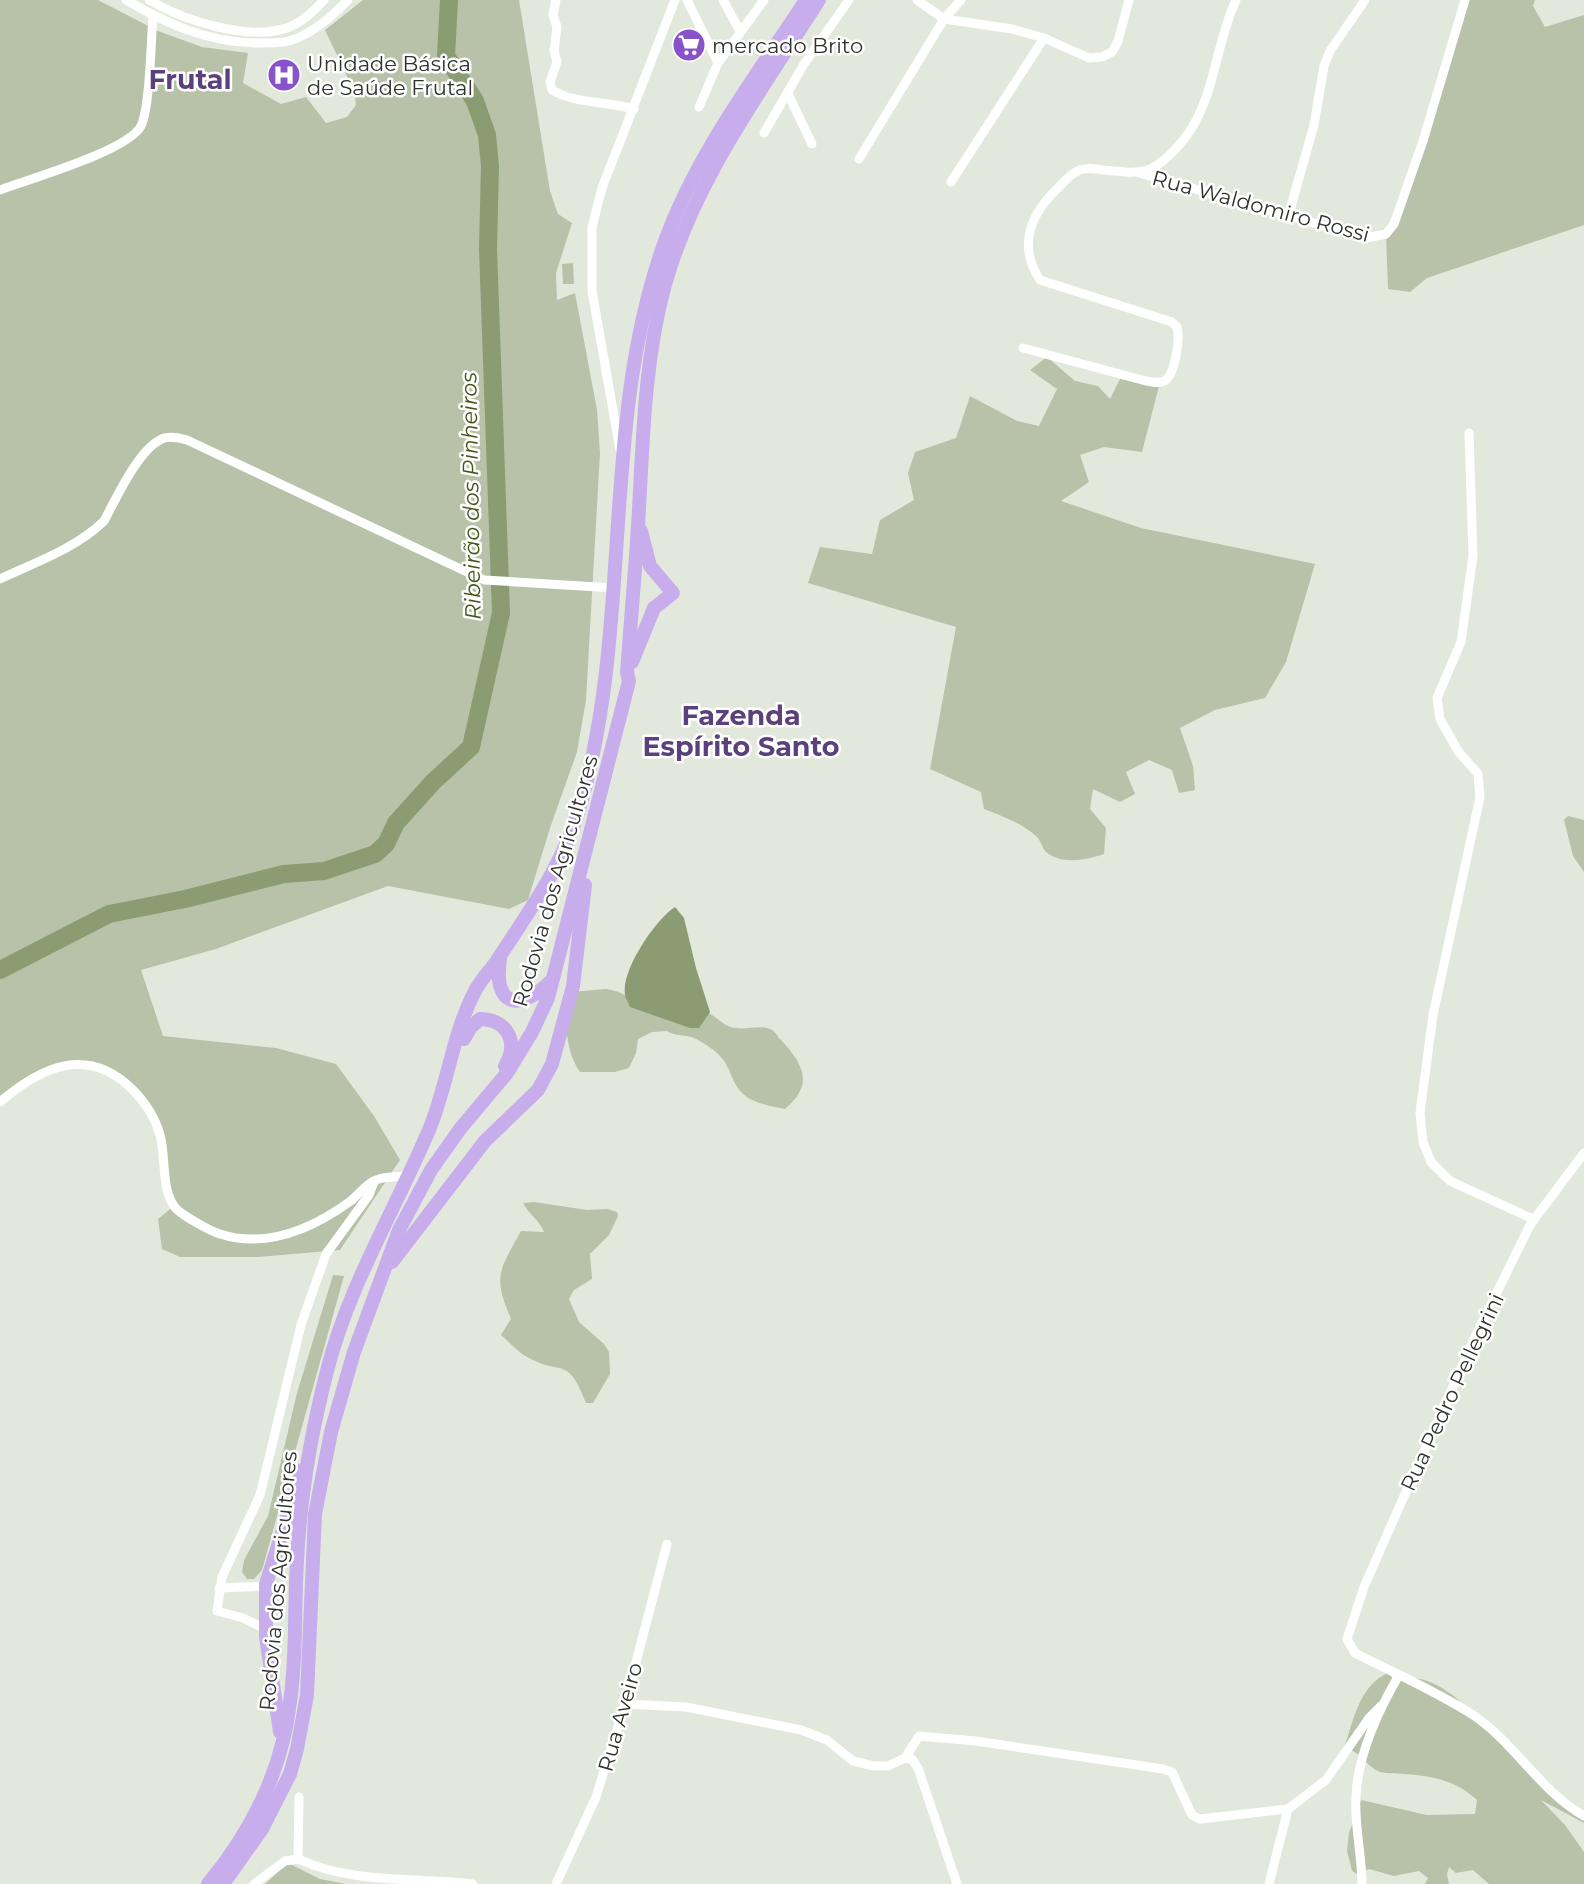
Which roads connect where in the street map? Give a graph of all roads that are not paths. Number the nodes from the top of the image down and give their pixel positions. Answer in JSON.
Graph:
{"nodes":[{"id":1,"x":126,"y":0,"type":"edge"},
{"id":2,"x":149,"y":0,"type":"edge"},
{"id":3,"x":324,"y":0,"type":"edge"},
{"id":4,"x":348,"y":0,"type":"edge"},
{"id":5,"x":556,"y":0,"type":"edge"},
{"id":6,"x":675,"y":0,"type":"edge"},
{"id":7,"x":687,"y":0,"type":"edge"},
{"id":8,"x":723,"y":0,"type":"edge"},
{"id":9,"x":764,"y":0,"type":"edge"},
{"id":10,"x":806,"y":0,"type":"edge"},
{"id":11,"x":819,"y":0,"type":"edge"},
{"id":12,"x":849,"y":0,"type":"edge"},
{"id":13,"x":917,"y":0,"type":"edge"},
{"id":14,"x":960,"y":0,"type":"edge"},
{"id":15,"x":1129,"y":0,"type":"edge"},
{"id":16,"x":1236,"y":0,"type":"edge"},
{"id":17,"x":1365,"y":0,"type":"edge"},
{"id":18,"x":1465,"y":0,"type":"edge"},
{"id":19,"x":672,"y":11,"type":"junction"},
{"id":20,"x":694,"y":13,"type":"junction"},
{"id":21,"x":153,"y":16,"type":"junction"},
{"id":22,"x":945,"y":19,"type":"junction"},
{"id":23,"x":740,"y":31,"type":"junction"},
{"id":24,"x":1044,"y":38,"type":"junction"},
{"id":25,"x":718,"y":63,"type":"junction"},
{"id":26,"x":788,"y":94,"type":"junction"},
{"id":27,"x":699,"y":107,"type":"dead end"},
{"id":28,"x":634,"y":109,"type":"junction"},
{"id":29,"x":764,"y":133,"type":"dead end"},
{"id":30,"x":812,"y":144,"type":"dead end"},
{"id":31,"x":859,"y":159,"type":"dead end"},
{"id":32,"x":1139,"y":173,"type":"junction"},
{"id":33,"x":951,"y":182,"type":"dead end"},
{"id":34,"x":0,"y":190,"type":"edge"},
{"id":35,"x":1288,"y":217,"type":"junction"},
{"id":36,"x":1023,"y":348,"type":"dead end"},
{"id":37,"x":1469,"y":433,"type":"dead end"},
{"id":38,"x":621,"y":458,"type":"junction"},
{"id":39,"x":638,"y":521,"type":"junction"},
{"id":40,"x":0,"y":579,"type":"edge"},
{"id":41,"x":615,"y":588,"type":"junction"},
{"id":42,"x":627,"y":672,"type":"junction"},
{"id":43,"x":592,"y":825,"type":"junction"},
{"id":44,"x":500,"y":956,"type":"junction"},
{"id":45,"x":554,"y":977,"type":"junction"},
{"id":46,"x":449,"y":1063,"type":"junction"},
{"id":47,"x":0,"y":1102,"type":"edge"},
{"id":48,"x":482,"y":1104,"type":"junction"},
{"id":49,"x":1584,"y":1154,"type":"edge"},
{"id":50,"x":408,"y":1176,"type":"junction"},
{"id":51,"x":375,"y":1180,"type":"junction"},
{"id":52,"x":1533,"y":1219,"type":"junction"},
{"id":53,"x":382,"y":1280,"type":"junction"},
{"id":54,"x":311,"y":1446,"type":"junction"},
{"id":55,"x":667,"y":1544,"type":"dead end"},
{"id":56,"x":266,"y":1586,"type":"junction"},
{"id":57,"x":219,"y":1588,"type":"junction"},
{"id":58,"x":266,"y":1629,"type":"junction"},
{"id":59,"x":1399,"y":1675,"type":"junction"},
{"id":60,"x":625,"y":1704,"type":"junction"},
{"id":61,"x":1381,"y":1706,"type":"junction"},
{"id":62,"x":282,"y":1750,"type":"junction"},
{"id":63,"x":904,"y":1758,"type":"junction"},
{"id":64,"x":299,"y":1797,"type":"dead end"},
{"id":65,"x":1288,"y":1809,"type":"junction"},
{"id":66,"x":1584,"y":1816,"type":"edge"},
{"id":67,"x":298,"y":1859,"type":"junction"},
{"id":68,"x":208,"y":1884,"type":"edge"},
{"id":69,"x":224,"y":1884,"type":"edge"},
{"id":70,"x":254,"y":1884,"type":"edge"},
{"id":71,"x":472,"y":1884,"type":"edge"},
{"id":72,"x":556,"y":1884,"type":"edge"},
{"id":73,"x":957,"y":1884,"type":"edge"},
{"id":74,"x":1269,"y":1884,"type":"edge"},
{"id":75,"x":1362,"y":1884,"type":"edge"}],
"edges":[{"from":1,"to":21,"type":"street"},
{"from":2,"to":3,"type":"street"},
{"from":4,"to":21,"type":"street"},
{"from":5,"to":28,"type":"street"},
{"from":6,"to":19,"type":"street"},
{"from":7,"to":20,"type":"street"},
{"from":8,"to":23,"type":"street"},
{"from":9,"to":23,"type":"street"},
{"from":10,"to":38,"type":"main road","name":"Rodovia dos Agricultores"},
{"from":11,"to":39,"type":"main road","name":"Rodovia dos Agricultores"},
{"from":12,"to":26,"type":"street"},
{"from":13,"to":22,"type":"street"},
{"from":14,"to":22,"type":"street"},
{"from":15,"to":24,"type":"street"},
{"from":16,"to":32,"type":"street"},
{"from":17,"to":35,"type":"street"},
{"from":18,"to":35,"type":"street","name":"Rua Waldomiro Rossi"},
{"from":19,"to":20,"type":"street"},
{"from":19,"to":28,"type":"street"},
{"from":20,"to":25,"type":"street"},
{"from":21,"to":34,"type":"street"},
{"from":22,"to":24,"type":"street"},
{"from":22,"to":31,"type":"street"},
{"from":23,"to":25,"type":"street"},
{"from":24,"to":33,"type":"street"},
{"from":25,"to":27,"type":"street"},
{"from":26,"to":29,"type":"street"},
{"from":26,"to":30,"type":"street"},
{"from":28,"to":38,"type":"street"},
{"from":32,"to":35,"type":"street","name":"Rua Waldomiro Rossi"},
{"from":32,"to":36,"type":"street","name":"Rua Waldomiro Rossi"},
{"from":37,"to":52,"type":"street"},
{"from":38,"to":41,"type":"main road","name":"Rodovia dos Agricultores"},
{"from":39,"to":42,"type":"main road","name":"Rodovia dos Agricultores"},
{"from":39,"to":42,"type":"main road"},
{"from":40,"to":41,"type":"street"},
{"from":41,"to":44,"type":"main road","name":"Rodovia dos Agricultores"},
{"from":42,"to":43,"type":"main road","name":"Rodovia dos Agricultores"},
{"from":43,"to":45,"type":"main road","name":"Rodovia dos Agricultores"},
{"from":43,"to":53,"type":"main road"},
{"from":44,"to":45,"type":"main road"},
{"from":44,"to":46,"type":"main road","name":"Rodovia dos Agricultores"},
{"from":45,"to":48,"type":"main road","name":"Rodovia dos Agricultores"},
{"from":46,"to":48,"type":"main road"},
{"from":46,"to":50,"type":"main road","name":"Rodovia dos Agricultores"},
{"from":47,"to":51,"type":"street"},
{"from":48,"to":53,"type":"main road","name":"Rodovia dos Agricultores"},
{"from":49,"to":52,"type":"street","name":"Rua Pedro Pellegrini"},
{"from":50,"to":51,"type":"street"},
{"from":50,"to":54,"type":"main road","name":"Rodovia dos Agricultores"},
{"from":51,"to":57,"type":"street"},
{"from":52,"to":59,"type":"street","name":"Rua Pedro Pellegrini"},
{"from":53,"to":69,"type":"main road","name":"Rodovia dos Agricultores"},
{"from":54,"to":56,"type":"main road"},
{"from":54,"to":62,"type":"main road","name":"Rodovia dos Agricultores"},
{"from":55,"to":60,"type":"street","name":"Rua Aveiro"},
{"from":56,"to":57,"type":"street"},
{"from":56,"to":58,"type":"main road"},
{"from":57,"to":58,"type":"street"},
{"from":58,"to":62,"type":"main road"},
{"from":59,"to":61,"type":"street"},
{"from":59,"to":66,"type":"street"},
{"from":60,"to":63,"type":"street"},
{"from":60,"to":72,"type":"street","name":"Rua Aveiro"},
{"from":61,"to":65,"type":"street"},
{"from":61,"to":75,"type":"street"},
{"from":62,"to":68,"type":"main road","name":"Rodovia dos Agricultores"},
{"from":63,"to":65,"type":"street"},
{"from":63,"to":73,"type":"street"},
{"from":64,"to":67,"type":"street"},
{"from":65,"to":74,"type":"street"},
{"from":67,"to":70,"type":"street"},
{"from":67,"to":71,"type":"street"}]}
